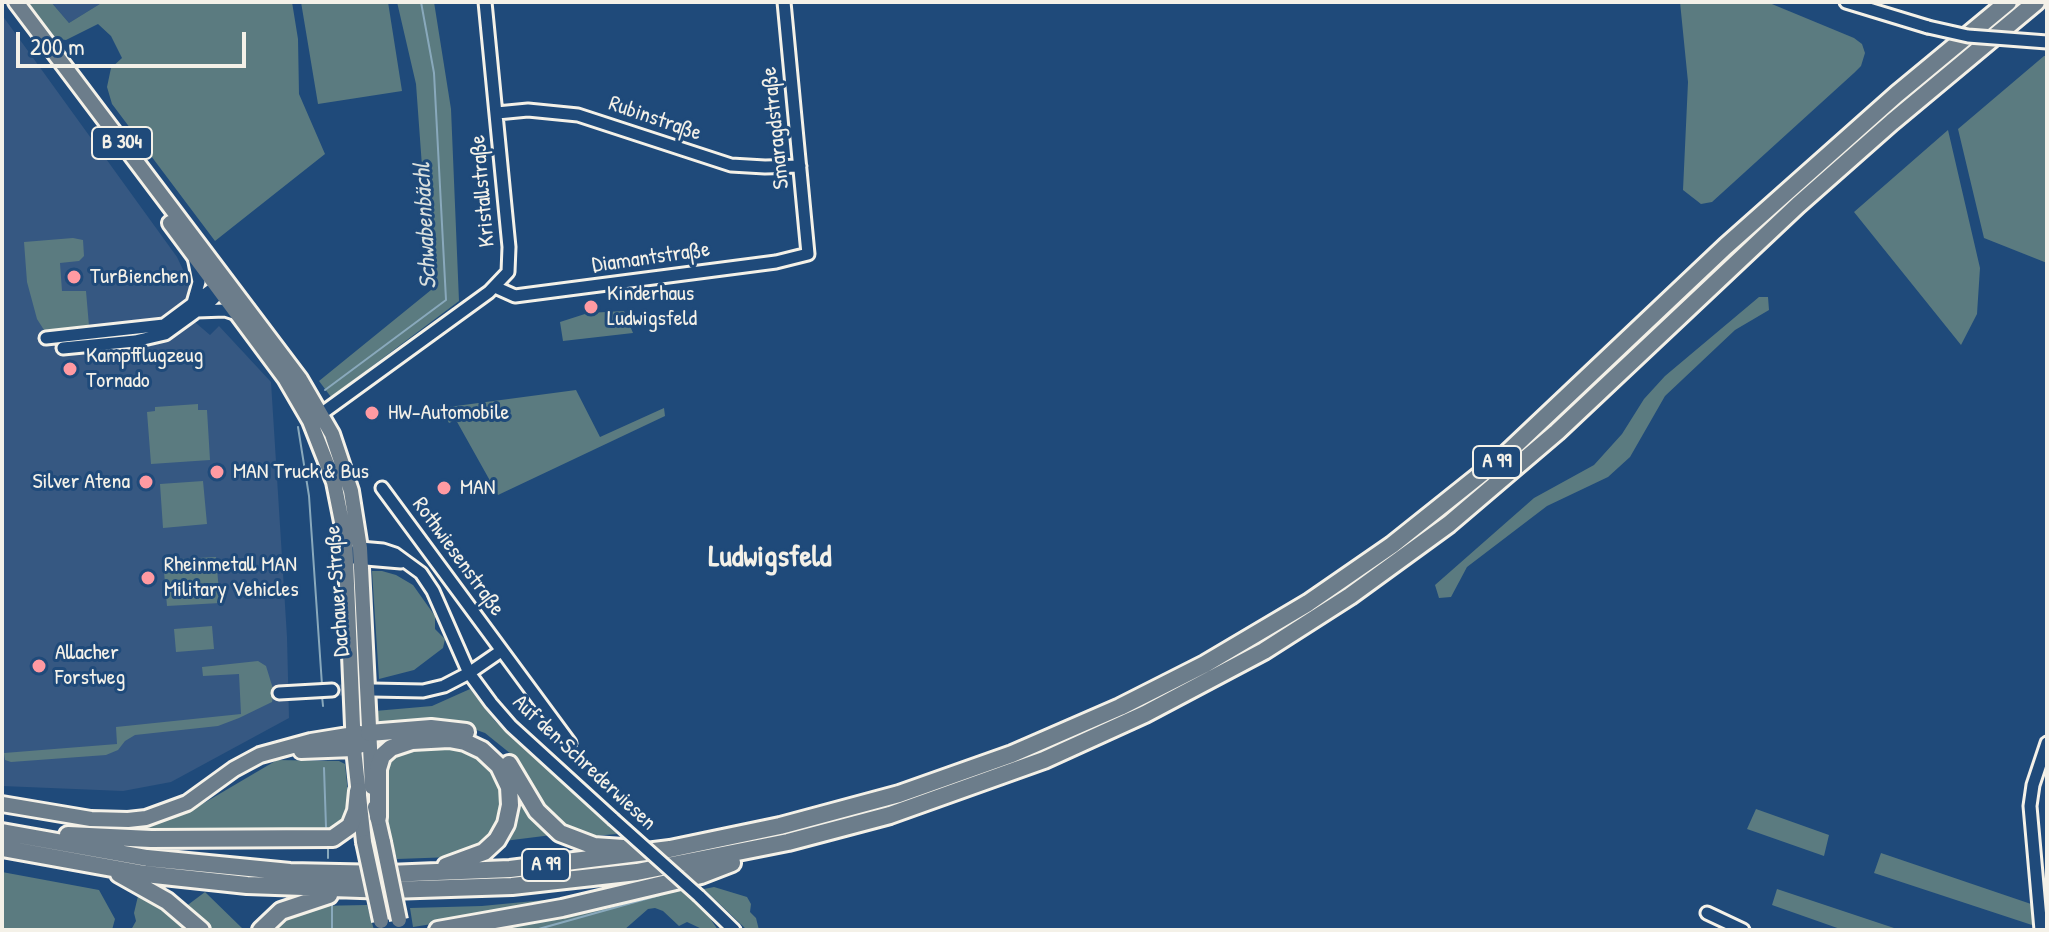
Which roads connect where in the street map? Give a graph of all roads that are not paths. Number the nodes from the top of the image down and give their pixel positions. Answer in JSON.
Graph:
{"nodes":[{"id":1,"x":5,"y":2,"type":"edge"},
{"id":2,"x":16,"y":2,"type":"edge"},
{"id":3,"x":485,"y":2,"type":"edge"},
{"id":4,"x":784,"y":2,"type":"edge"},
{"id":5,"x":1846,"y":2,"type":"edge"},
{"id":6,"x":2008,"y":2,"type":"edge"},
{"id":7,"x":2036,"y":2,"type":"edge"},
{"id":8,"x":2047,"y":42,"type":"edge"},
{"id":9,"x":497,"y":113,"type":"junction"},
{"id":10,"x":800,"y":166,"type":"junction"},
{"id":11,"x":809,"y":250,"type":"joint"},
{"id":12,"x":193,"y":255,"type":"junction"},
{"id":13,"x":222,"y":287,"type":"junction"},
{"id":14,"x":495,"y":287,"type":"junction"},
{"id":15,"x":195,"y":307,"type":"junction"},
{"id":16,"x":237,"y":314,"type":"junction"},
{"id":17,"x":316,"y":418,"type":"junction"},
{"id":18,"x":382,"y":488,"type":"dead end"},
{"id":19,"x":356,"y":555,"type":"junction"},
{"id":20,"x":501,"y":651,"type":"junction"},
{"id":21,"x":469,"y":673,"type":"junction"},
{"id":22,"x":332,"y":690,"type":"tunnel mouth"},
{"id":23,"x":373,"y":690,"type":"tunnel mouth"},
{"id":24,"x":279,"y":693,"type":"dead end"},
{"id":25,"x":352,"y":704,"type":"junction"},
{"id":26,"x":361,"y":738,"type":"junction"},
{"id":27,"x":323,"y":739,"type":"junction"},
{"id":28,"x":570,"y":743,"type":"dead end"},
{"id":29,"x":2047,"y":743,"type":"edge"},
{"id":30,"x":272,"y":752,"type":"junction"},
{"id":31,"x":358,"y":791,"type":"junction"},
{"id":32,"x":2,"y":804,"type":"edge"},
{"id":33,"x":378,"y":817,"type":"junction"},
{"id":34,"x":5,"y":838,"type":"edge"},
{"id":35,"x":788,"y":842,"type":"junction"},
{"id":36,"x":669,"y":849,"type":"junction"},
{"id":37,"x":107,"y":868,"type":"junction"},
{"id":38,"x":422,"y":873,"type":"junction"},
{"id":39,"x":348,"y":890,"type":"junction"},
{"id":40,"x":1707,"y":913,"type":"dead end"},
{"id":41,"x":382,"y":925,"type":"edge"},
{"id":42,"x":400,"y":925,"type":"edge"},
{"id":43,"x":201,"y":930,"type":"edge"},
{"id":44,"x":261,"y":930,"type":"edge"},
{"id":45,"x":438,"y":930,"type":"edge"},
{"id":46,"x":734,"y":930,"type":"edge"},
{"id":47,"x":1743,"y":930,"type":"edge"},
{"id":48,"x":2041,"y":930,"type":"edge"}],
"edges":[{"from":1,"to":12,"type":"main road","name":"Dachauer Straße","number":"B 304"},
{"from":2,"to":13,"type":"main road","name":"Dachauer Straße","number":"B 304"},
{"from":3,"to":9,"type":"street","name":"Kristallstraße"},
{"from":4,"to":10,"type":"street","name":"Smaragdstraße"},
{"from":5,"to":8,"type":"street","bridge":true},
{"from":6,"to":36,"type":"highway","number":"A 99"},
{"from":7,"to":35,"type":"highway","number":"A 99"},
{"from":9,"to":10,"type":"street","name":"Rubinstraße"},
{"from":9,"to":14,"type":"street","name":"Kristallstraße"},
{"from":10,"to":11,"type":"street","name":"Smaragdstraße"},
{"from":11,"to":14,"type":"street","name":"Diamantstraße"},
{"from":12,"to":13,"type":"main road","name":"Dachauer Straße","number":"B 304"},
{"from":12,"to":15,"type":"street"},
{"from":13,"to":15,"type":"street"},
{"from":13,"to":16,"type":"main road","name":"Dachauer Straße","number":"B 304"},
{"from":13,"to":17,"type":"main road","name":"Dachauer Straße","number":"B 304"},
{"from":14,"to":17,"type":"street"},
{"from":15,"to":15,"type":"street"},
{"from":15,"to":16,"type":"street"},
{"from":16,"to":17,"type":"main road","name":"Dachauer Straße","number":"B 304"},
{"from":17,"to":19,"type":"main road","name":"Dachauer Straße","number":"B 304"},
{"from":18,"to":20,"type":"street","name":"Rothwiesenstraße"},
{"from":19,"to":21,"type":"street","name":"Auf den Schrederwiesen"},
{"from":19,"to":25,"type":"main road","name":"Dachauer Straße","number":"B 304"},
{"from":19,"to":26,"type":"main road","name":"Dachauer Straße","number":"B 304"},
{"from":20,"to":21,"type":"street","name":"Rothwiesenstraße"},
{"from":20,"to":28,"type":"street","name":"Rothwiesenstraße"},
{"from":21,"to":23,"type":"street","name":"Rothwiesenstraße"},
{"from":21,"to":46,"type":"street","name":"Auf den Schrederwiesen","bridge":true},
{"from":22,"to":24,"type":"street"},
{"from":25,"to":26,"type":"main road","name":"Dachauer Straße","number":"B 304"},
{"from":25,"to":27,"type":"main road"},
{"from":26,"to":27,"type":"main road"},
{"from":26,"to":30,"type":"main road"},
{"from":26,"to":31,"type":"main road","name":"Dachauer Straße","number":"B 304"},
{"from":26,"to":33,"type":"main road","name":"Dachauer Straße","number":"B 304"},
{"from":26,"to":36,"type":"highway"},
{"from":27,"to":30,"type":"main road"},
{"from":29,"to":48,"type":"street"},
{"from":30,"to":32,"type":"main road"},
{"from":31,"to":34,"type":"highway"},
{"from":31,"to":41,"type":"main road","name":"Dachauer Straße","number":"B 304","bridge":true},
{"from":33,"to":38,"type":"highway"},
{"from":33,"to":42,"type":"main road","name":"Dachauer Straße","number":"B 304","bridge":true},
{"from":34,"to":37,"type":"highway","number":"A 99"},
{"from":34,"to":38,"type":"highway","number":"A 99"},
{"from":35,"to":39,"type":"highway","number":"A 99"},
{"from":35,"to":45,"type":"highway"},
{"from":36,"to":38,"type":"highway","number":"A 99"},
{"from":37,"to":39,"type":"highway","number":"A 99"},
{"from":37,"to":43,"type":"highway"},
{"from":39,"to":44,"type":"highway"},
{"from":40,"to":47,"type":"street"}]}
